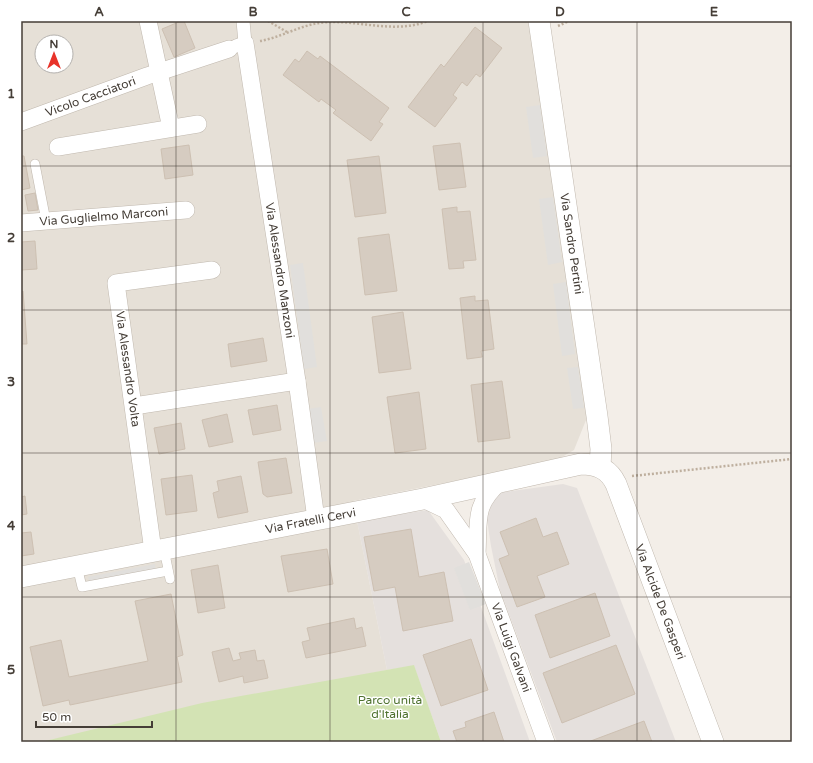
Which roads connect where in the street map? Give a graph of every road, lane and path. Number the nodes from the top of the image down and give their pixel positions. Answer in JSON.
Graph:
{"nodes":[{"id":1,"x":148,"y":21,"type":"edge"},
{"id":2,"x":243,"y":21,"type":"edge"},
{"id":3,"x":268,"y":21,"type":"edge"},
{"id":4,"x":428,"y":21,"type":"edge"},
{"id":5,"x":539,"y":21,"type":"edge"},
{"id":6,"x":287,"y":32,"type":"junction"},
{"id":7,"x":245,"y":43,"type":"junction"},
{"id":8,"x":229,"y":49,"type":"joint"},
{"id":9,"x":159,"y":72,"type":"junction"},
{"id":10,"x":21,"y":122,"type":"edge"},
{"id":11,"x":198,"y":124,"type":"dead end"},
{"id":12,"x":171,"y":128,"type":"junction"},
{"id":13,"x":58,"y":147,"type":"dead end"},
{"id":14,"x":34,"y":164,"type":"dead end"},
{"id":15,"x":186,"y":210,"type":"dead end"},
{"id":16,"x":46,"y":221,"type":"junction"},
{"id":17,"x":21,"y":223,"type":"edge"},
{"id":18,"x":212,"y":270,"type":"dead end"},
{"id":19,"x":297,"y":381,"type":"junction"},
{"id":20,"x":134,"y":406,"type":"junction"},
{"id":21,"x":792,"y":458,"type":"edge"},
{"id":22,"x":607,"y":472,"type":"junction"},
{"id":23,"x":500,"y":482,"type":"junction"},
{"id":24,"x":423,"y":499,"type":"junction"},
{"id":25,"x":316,"y":519,"type":"junction"},
{"id":26,"x":159,"y":550,"type":"junction"},
{"id":27,"x":477,"y":554,"type":"junction"},
{"id":28,"x":77,"y":566,"type":"junction"},
{"id":29,"x":21,"y":577,"type":"edge"},
{"id":30,"x":546,"y":742,"type":"edge"},
{"id":31,"x":714,"y":742,"type":"edge"}],
"edges":[{"from":1,"to":9,"type":"street"},
{"from":2,"to":7,"type":"street","name":"Via Alessandro Manzoni"},
{"from":3,"to":6,"type":"path"},
{"from":4,"to":6,"type":"path"},
{"from":5,"to":22,"type":"street","name":"Via Sandro Pertini"},
{"from":6,"to":7,"type":"path"},
{"from":7,"to":8,"type":"street","name":"Vicolo Cacciatori"},
{"from":7,"to":19,"type":"street","name":"Via Alessandro Manzoni"},
{"from":8,"to":9,"type":"street","name":"Vicolo Cacciatori"},
{"from":9,"to":10,"type":"street","name":"Vicolo Cacciatori"},
{"from":9,"to":12,"type":"street"},
{"from":11,"to":12,"type":"street"},
{"from":12,"to":13,"type":"street"},
{"from":14,"to":16,"type":"lane"},
{"from":15,"to":16,"type":"street","name":"Via Guglielmo Marconi"},
{"from":16,"to":17,"type":"street","name":"Via Guglielmo Marconi"},
{"from":18,"to":20,"type":"street","name":"Via Alessandro Volta"},
{"from":19,"to":20,"type":"street"},
{"from":19,"to":25,"type":"street","name":"Via Alessandro Manzoni"},
{"from":20,"to":26,"type":"street","name":"Via Alessandro Volta"},
{"from":21,"to":22,"type":"path"},
{"from":22,"to":23,"type":"street","name":"Via Fratelli Cervi"},
{"from":22,"to":31,"type":"street","name":"Via Alcide De Gasperi"},
{"from":23,"to":24,"type":"street","name":"Via Fratelli Cervi"},
{"from":23,"to":27,"type":"street","name":"Via Luigi Galvani"},
{"from":24,"to":25,"type":"street","name":"Via Fratelli Cervi"},
{"from":24,"to":27,"type":"street","name":"Via Luigi Galvani"},
{"from":25,"to":26,"type":"street","name":"Via Fratelli Cervi"},
{"from":26,"to":28,"type":"street","name":"Via Fratelli Cervi"},
{"from":26,"to":28,"type":"lane"},
{"from":27,"to":30,"type":"street","name":"Via Luigi Galvani"},
{"from":28,"to":29,"type":"street","name":"Via Fratelli Cervi"}]}
